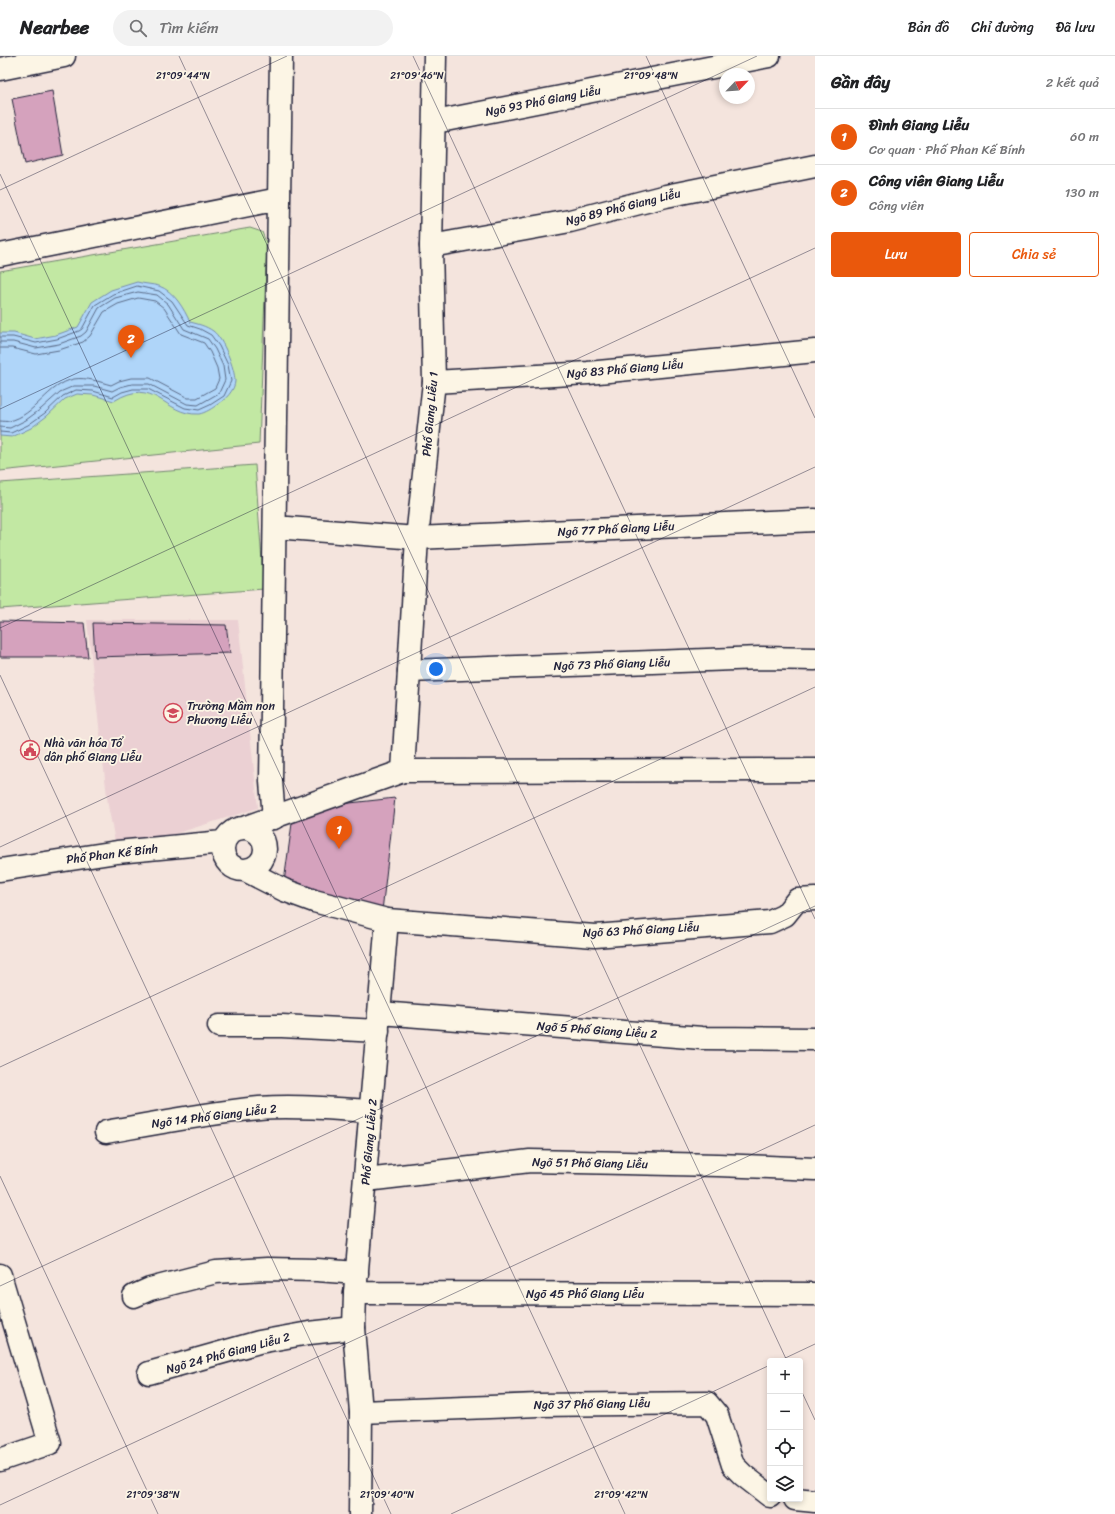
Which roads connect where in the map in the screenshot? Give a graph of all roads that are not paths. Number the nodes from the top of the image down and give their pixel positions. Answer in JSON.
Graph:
{"nodes":[{"id":1,"x":64,"y":56,"type":"edge"},
{"id":2,"x":281,"y":56,"type":"edge"},
{"id":3,"x":435,"y":56,"type":"edge"},
{"id":4,"x":769,"y":56,"type":"edge"},
{"id":5,"x":0,"y":69,"type":"edge"},
{"id":6,"x":435,"y":122,"type":"junction"},
{"id":7,"x":815,"y":166,"type":"edge"},
{"id":8,"x":279,"y":199,"type":"junction"},
{"id":9,"x":431,"y":246,"type":"junction"},
{"id":10,"x":0,"y":255,"type":"edge"},
{"id":11,"x":815,"y":352,"type":"edge"},
{"id":12,"x":434,"y":382,"type":"junction"},
{"id":13,"x":815,"y":520,"type":"edge"},
{"id":14,"x":275,"y":527,"type":"junction"},
{"id":15,"x":417,"y":538,"type":"junction"},
{"id":16,"x":815,"y":658,"type":"edge"},
{"id":17,"x":409,"y":671,"type":"junction"},
{"id":18,"x":815,"y":770,"type":"edge"},
{"id":19,"x":403,"y":771,"type":"junction"},
{"id":20,"x":274,"y":818,"type":"junction"},
{"id":21,"x":246,"y":827,"type":"junction"},
{"id":22,"x":223,"y":842,"type":"junction"},
{"id":23,"x":0,"y":870,"type":"edge"},
{"id":24,"x":245,"y":870,"type":"junction"},
{"id":25,"x":815,"y":899,"type":"edge"},
{"id":26,"x":387,"y":920,"type":"junction"},
{"id":27,"x":379,"y":1022,"type":"junction"},
{"id":28,"x":219,"y":1026,"type":"dead end"},
{"id":29,"x":815,"y":1039,"type":"edge"},
{"id":30,"x":371,"y":1111,"type":"junction"},
{"id":31,"x":106,"y":1132,"type":"dead end"},
{"id":32,"x":815,"y":1169,"type":"edge"},
{"id":33,"x":366,"y":1180,"type":"junction"},
{"id":34,"x":0,"y":1275,"type":"edge"},
{"id":35,"x":356,"y":1283,"type":"junction"},
{"id":36,"x":815,"y":1294,"type":"edge"},
{"id":37,"x":134,"y":1296,"type":"dead end"},
{"id":38,"x":354,"y":1328,"type":"junction"},
{"id":39,"x":150,"y":1374,"type":"dead end"},
{"id":40,"x":361,"y":1412,"type":"junction"},
{"id":41,"x":0,"y":1460,"type":"edge"},
{"id":42,"x":767,"y":1494,"type":"edge"},
{"id":43,"x":803,"y":1500,"type":"edge"},
{"id":44,"x":815,"y":1501,"type":"edge"},
{"id":45,"x":360,"y":1514,"type":"edge"}],
"edges":[{"from":1,"to":5,"type":"street"},
{"from":2,"to":8,"type":"street"},
{"from":3,"to":6,"type":"street","name":"Phố Giang Liễu 1"},
{"from":4,"to":6,"type":"street","name":"Ngõ 93 Phố Giang Liễu"},
{"from":6,"to":9,"type":"street","name":"Phố Giang Liễu 1"},
{"from":7,"to":9,"type":"street","name":"Ngõ 89 Phố Giang Liễu"},
{"from":8,"to":10,"type":"street"},
{"from":8,"to":14,"type":"street"},
{"from":9,"to":12,"type":"street","name":"Phố Giang Liễu 1"},
{"from":11,"to":12,"type":"street","name":"Ngõ 83 Phố Giang Liễu"},
{"from":12,"to":15,"type":"street","name":"Phố Giang Liễu 1"},
{"from":13,"to":15,"type":"street","name":"Ngõ 77 Phố Giang Liễu"},
{"from":14,"to":15,"type":"street","name":"Ngõ 77 Phố Giang Liễu"},
{"from":14,"to":20,"type":"street"},
{"from":15,"to":17,"type":"street","name":"Phố Giang Liễu 1"},
{"from":16,"to":17,"type":"street","name":"Ngõ 73 Phố Giang Liễu"},
{"from":17,"to":19,"type":"street","name":"Phố Giang Liễu 1"},
{"from":18,"to":19,"type":"street"},
{"from":19,"to":20,"type":"street"},
{"from":20,"to":21,"type":"street"},
{"from":21,"to":22,"type":"street"},
{"from":21,"to":24,"type":"street"},
{"from":22,"to":23,"type":"street","name":"Phố Phan Kế Bính"},
{"from":22,"to":24,"type":"street"},
{"from":24,"to":26,"type":"street"},
{"from":25,"to":26,"type":"street","name":"Ngõ 63 Phố Giang Liễu"},
{"from":26,"to":27,"type":"street","name":"Phố Giang Liễu 2"},
{"from":27,"to":28,"type":"street","name":"Ngõ 5 Phố Giang Liễu 2"},
{"from":27,"to":29,"type":"street","name":"Ngõ 5 Phố Giang Liễu 2"},
{"from":27,"to":30,"type":"street","name":"Phố Giang Liễu 2"},
{"from":30,"to":31,"type":"street","name":"Ngõ 14 Phố Giang Liễu 2"},
{"from":30,"to":33,"type":"street","name":"Phố Giang Liễu 2"},
{"from":32,"to":33,"type":"street","name":"Ngõ 51 Phố Giang Liễu"},
{"from":33,"to":35,"type":"street","name":"Phố Giang Liễu 2"},
{"from":34,"to":41,"type":"street"},
{"from":35,"to":36,"type":"street","name":"Ngõ 45 Phố Giang Liễu"},
{"from":35,"to":37,"type":"street","name":"Ngõ 45 Phố Giang Liễu"},
{"from":35,"to":38,"type":"street","name":"Phố Giang Liễu 2"},
{"from":38,"to":39,"type":"street","name":"Ngõ 24 Phố Giang Liễu 2"},
{"from":38,"to":40,"type":"street","name":"Phố Giang Liễu 2"},
{"from":40,"to":42,"type":"street","name":"Ngõ 37 Phố Giang Liễu"},
{"from":40,"to":45,"type":"street","name":"Phố Giang Liễu 2"},
{"from":43,"to":44,"type":"street"}]}
